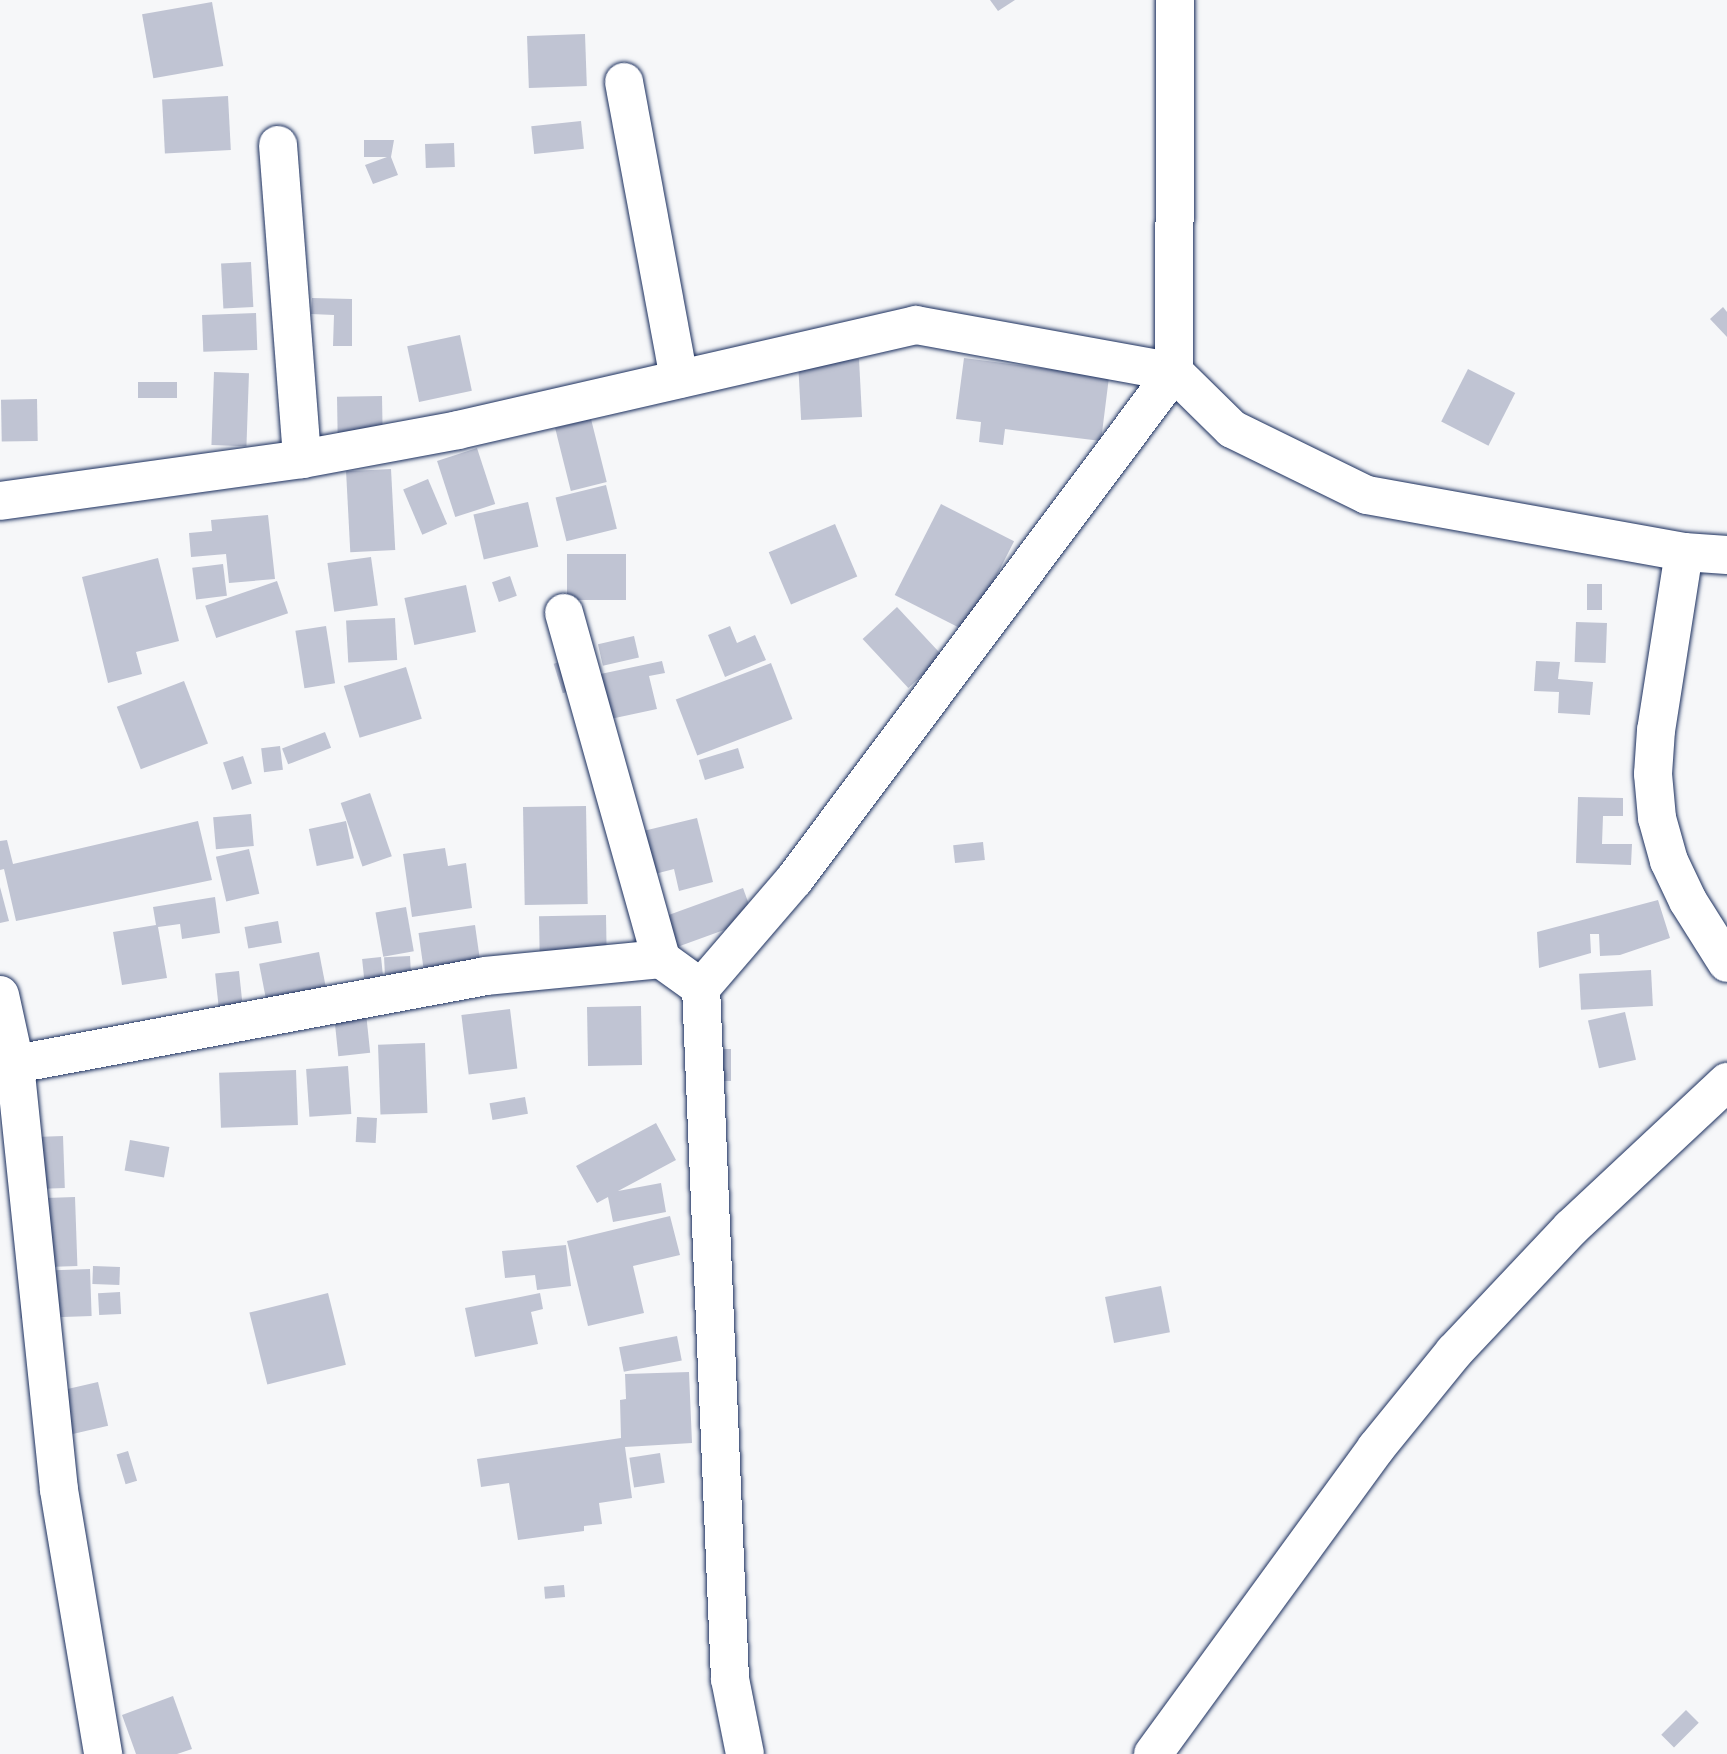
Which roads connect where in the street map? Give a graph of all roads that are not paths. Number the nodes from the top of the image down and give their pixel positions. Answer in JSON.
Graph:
{"nodes":[{"id":1,"x":1175,"y":0,"type":"edge"},
{"id":2,"x":624,"y":82,"type":"dead end"},
{"id":3,"x":278,"y":145,"type":"dead end"},
{"id":4,"x":1174,"y":372,"type":"junction"},
{"id":5,"x":679,"y":379,"type":"junction"},
{"id":6,"x":302,"y":459,"type":"junction"},
{"id":7,"x":0,"y":501,"type":"edge"},
{"id":8,"x":1684,"y":552,"type":"junction"},
{"id":9,"x":1727,"y":555,"type":"edge"},
{"id":10,"x":564,"y":613,"type":"dead end"},
{"id":11,"x":661,"y":959,"type":"junction"},
{"id":12,"x":1727,"y":963,"type":"edge"},
{"id":13,"x":701,"y":988,"type":"junction"},
{"id":14,"x":0,"y":995,"type":"edge"},
{"id":15,"x":7,"y":1065,"type":"edge"},
{"id":16,"x":1727,"y":1082,"type":"edge"},
{"id":17,"x":103,"y":1754,"type":"edge"},
{"id":18,"x":745,"y":1754,"type":"edge"},
{"id":19,"x":1153,"y":1754,"type":"edge"}],
"edges":[{"from":1,"to":4,"type":"street"},
{"from":2,"to":5,"type":"street"},
{"from":3,"to":6,"type":"street"},
{"from":4,"to":5,"type":"street"},
{"from":4,"to":8,"type":"street"},
{"from":4,"to":13,"type":"street"},
{"from":5,"to":6,"type":"street"},
{"from":6,"to":7,"type":"street"},
{"from":8,"to":9,"type":"street"},
{"from":8,"to":12,"type":"street"},
{"from":10,"to":11,"type":"street"},
{"from":11,"to":13,"type":"street"},
{"from":11,"to":15,"type":"street"},
{"from":13,"to":18,"type":"street"},
{"from":14,"to":15,"type":"street"},
{"from":15,"to":17,"type":"street"},
{"from":16,"to":19,"type":"street"}]}
